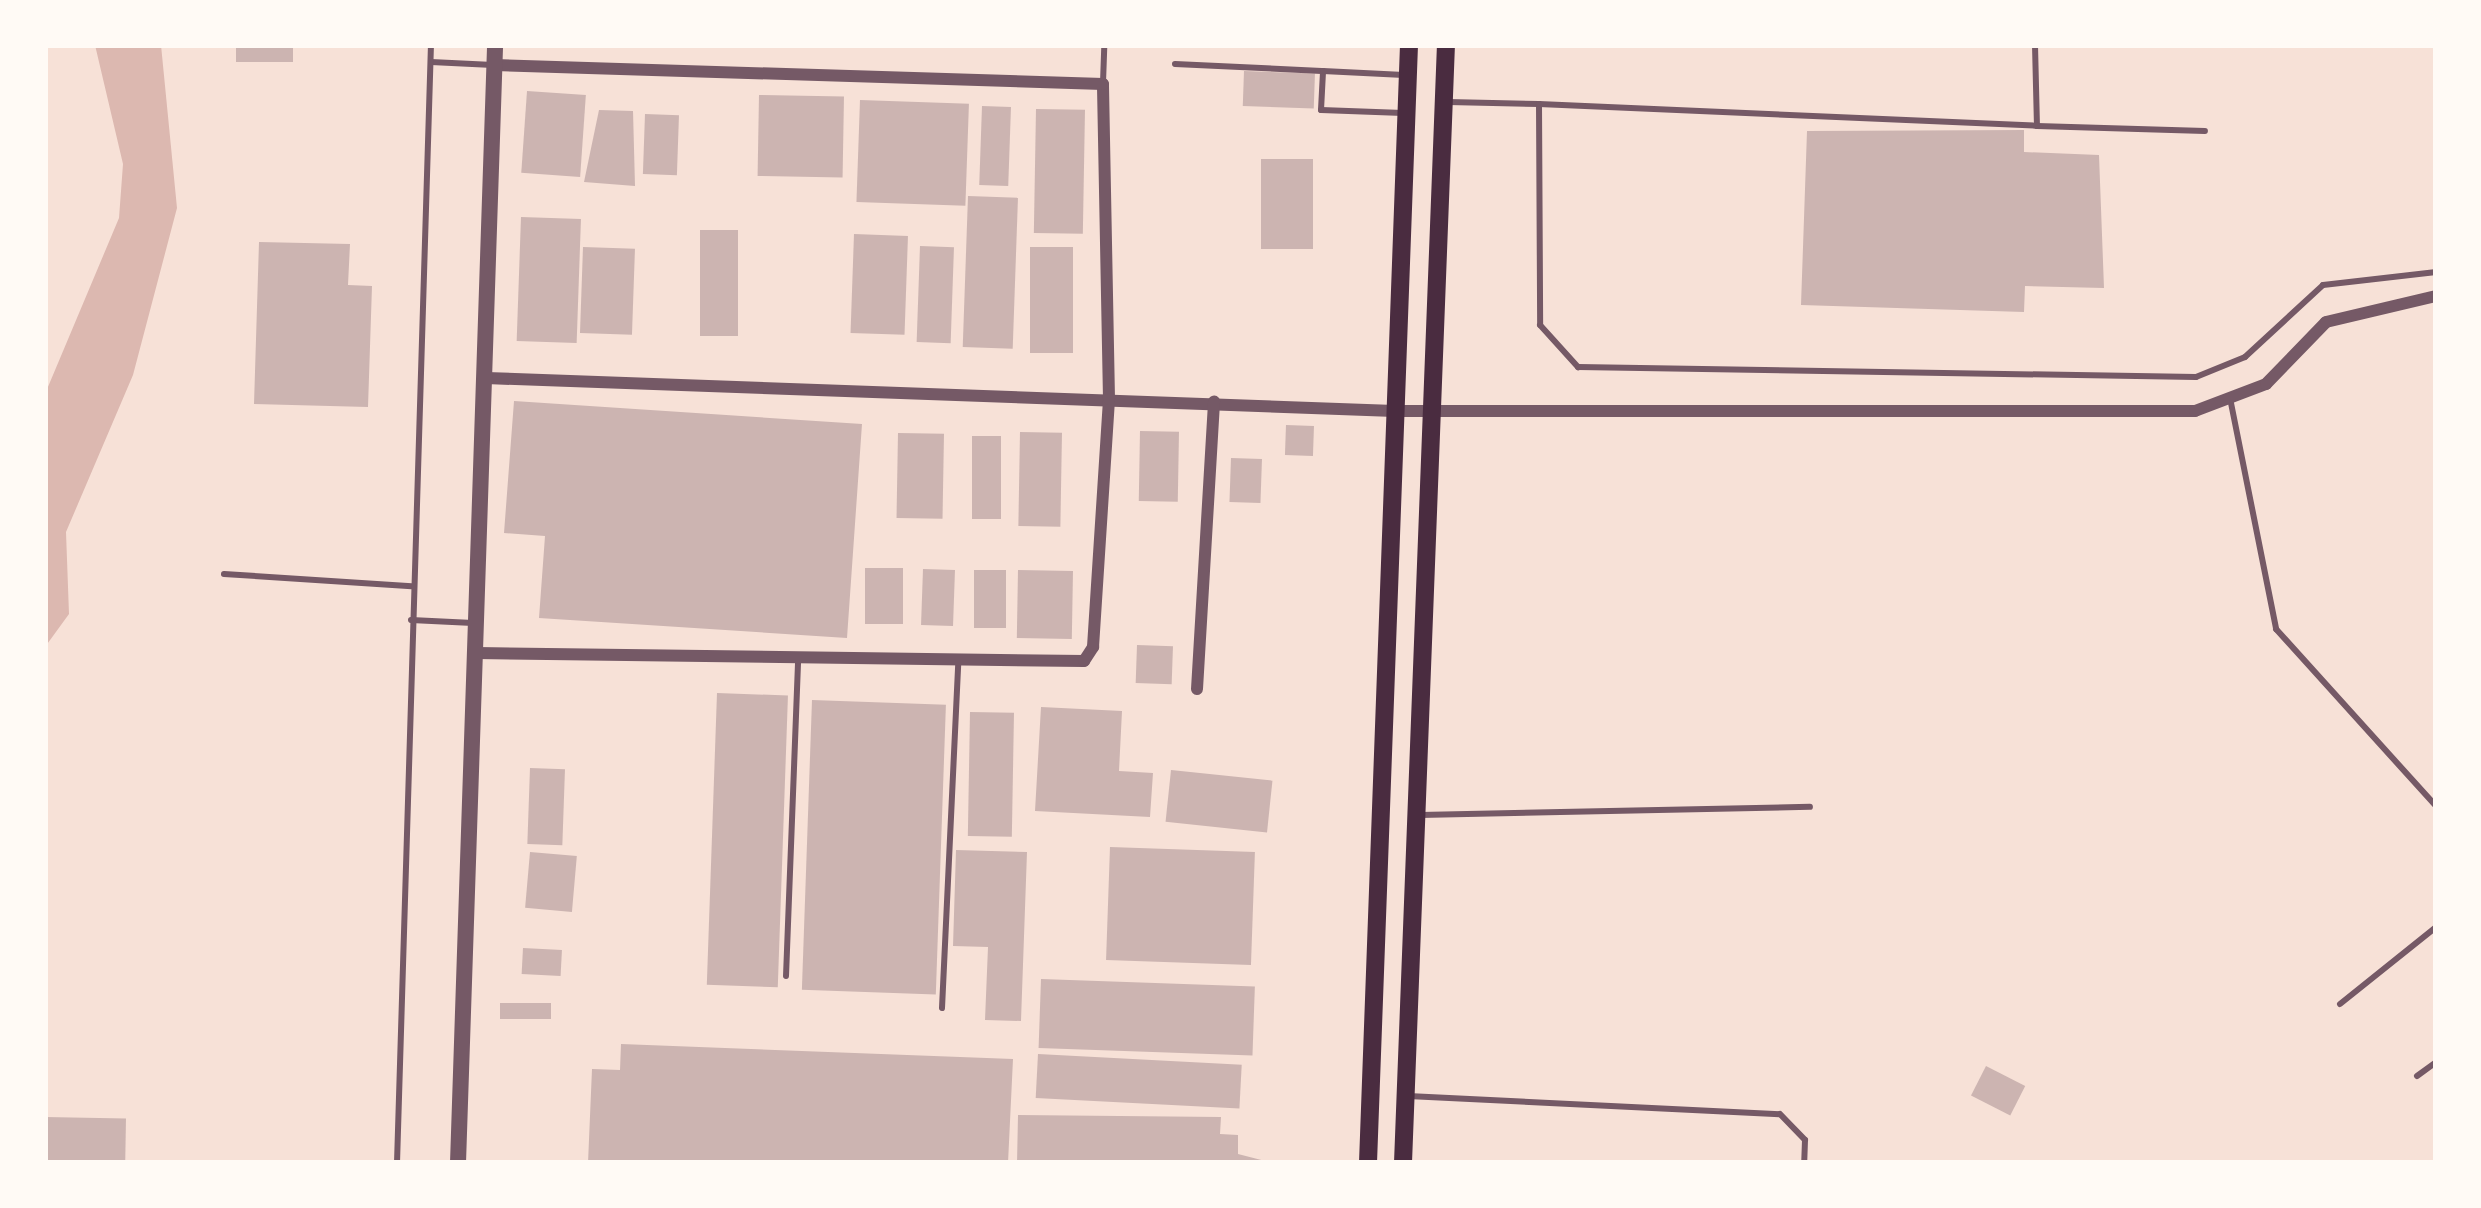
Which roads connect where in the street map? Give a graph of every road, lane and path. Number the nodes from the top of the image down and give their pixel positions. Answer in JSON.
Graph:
{"nodes":[{"id":1,"x":431,"y":45,"type":"edge"},
{"id":2,"x":495,"y":45,"type":"edge"},
{"id":3,"x":1104,"y":45,"type":"edge"},
{"id":4,"x":1409,"y":45,"type":"edge"},
{"id":5,"x":1446,"y":45,"type":"edge"},
{"id":6,"x":2035,"y":45,"type":"edge"},
{"id":7,"x":430,"y":62,"type":"junction"},
{"id":8,"x":1175,"y":64,"type":"dead end"},
{"id":9,"x":495,"y":65,"type":"junction"},
{"id":10,"x":1323,"y":71,"type":"junction"},
{"id":11,"x":1408,"y":75,"type":"junction"},
{"id":12,"x":1102,"y":84,"type":"junction"},
{"id":13,"x":1444,"y":102,"type":"junction"},
{"id":14,"x":1540,"y":104,"type":"junction"},
{"id":15,"x":1406,"y":114,"type":"junction"},
{"id":16,"x":2037,"y":126,"type":"junction"},
{"id":17,"x":2205,"y":131,"type":"dead end"},
{"id":18,"x":2436,"y":272,"type":"edge"},
{"id":19,"x":2436,"y":296,"type":"edge"},
{"id":20,"x":486,"y":378,"type":"junction"},
{"id":21,"x":2230,"y":398,"type":"junction"},
{"id":22,"x":1108,"y":399,"type":"junction"},
{"id":23,"x":1214,"y":403,"type":"junction"},
{"id":24,"x":1394,"y":411,"type":"junction"},
{"id":25,"x":1429,"y":411,"type":"junction"},
{"id":26,"x":224,"y":574,"type":"dead end"},
{"id":27,"x":412,"y":586,"type":"junction"},
{"id":28,"x":411,"y":620,"type":"junction"},
{"id":29,"x":476,"y":623,"type":"junction"},
{"id":30,"x":477,"y":653,"type":"junction"},
{"id":31,"x":798,"y":657,"type":"junction"},
{"id":32,"x":958,"y":663,"type":"junction"},
{"id":33,"x":1197,"y":689,"type":"dead end"},
{"id":34,"x":2436,"y":806,"type":"edge"},
{"id":35,"x":1810,"y":807,"type":"dead end"},
{"id":36,"x":1410,"y":815,"type":"junction"},
{"id":37,"x":2436,"y":927,"type":"edge"},
{"id":38,"x":786,"y":976,"type":"dead end"},
{"id":39,"x":2340,"y":1004,"type":"dead end"},
{"id":40,"x":942,"y":1008,"type":"dead end"},
{"id":41,"x":2436,"y":1062,"type":"edge"},
{"id":42,"x":2417,"y":1076,"type":"dead end"},
{"id":43,"x":1405,"y":1095,"type":"junction"},
{"id":44,"x":397,"y":1163,"type":"edge"},
{"id":45,"x":458,"y":1163,"type":"edge"},
{"id":46,"x":1368,"y":1163,"type":"edge"},
{"id":47,"x":1403,"y":1163,"type":"edge"},
{"id":48,"x":1804,"y":1163,"type":"edge"}],
"edges":[{"from":1,"to":7,"type":"lane"},
{"from":2,"to":9,"type":"street"},
{"from":3,"to":12,"type":"lane"},
{"from":4,"to":11,"type":"main road"},
{"from":5,"to":13,"type":"main road"},
{"from":6,"to":16,"type":"lane"},
{"from":7,"to":9,"type":"lane"},
{"from":7,"to":27,"type":"lane"},
{"from":8,"to":10,"type":"lane"},
{"from":9,"to":12,"type":"street"},
{"from":9,"to":20,"type":"street"},
{"from":10,"to":11,"type":"lane"},
{"from":10,"to":15,"type":"lane"},
{"from":11,"to":15,"type":"main road"},
{"from":12,"to":22,"type":"street"},
{"from":13,"to":14,"type":"lane"},
{"from":13,"to":25,"type":"main road"},
{"from":14,"to":16,"type":"lane"},
{"from":14,"to":18,"type":"lane"},
{"from":15,"to":24,"type":"main road"},
{"from":16,"to":17,"type":"lane"},
{"from":19,"to":21,"type":"street"},
{"from":20,"to":22,"type":"street"},
{"from":20,"to":29,"type":"street"},
{"from":21,"to":25,"type":"street"},
{"from":21,"to":34,"type":"lane"},
{"from":22,"to":23,"type":"street"},
{"from":22,"to":32,"type":"street"},
{"from":23,"to":24,"type":"street"},
{"from":23,"to":33,"type":"street"},
{"from":24,"to":25,"type":"street"},
{"from":24,"to":46,"type":"main road"},
{"from":25,"to":36,"type":"main road"},
{"from":26,"to":27,"type":"lane"},
{"from":27,"to":28,"type":"lane"},
{"from":28,"to":29,"type":"lane"},
{"from":28,"to":44,"type":"lane"},
{"from":29,"to":30,"type":"street"},
{"from":30,"to":31,"type":"street"},
{"from":30,"to":45,"type":"street"},
{"from":31,"to":32,"type":"street"},
{"from":31,"to":38,"type":"lane"},
{"from":32,"to":40,"type":"lane"},
{"from":35,"to":36,"type":"lane"},
{"from":36,"to":43,"type":"main road"},
{"from":37,"to":39,"type":"lane"},
{"from":41,"to":42,"type":"lane"},
{"from":43,"to":47,"type":"main road"},
{"from":43,"to":48,"type":"lane"}]}
